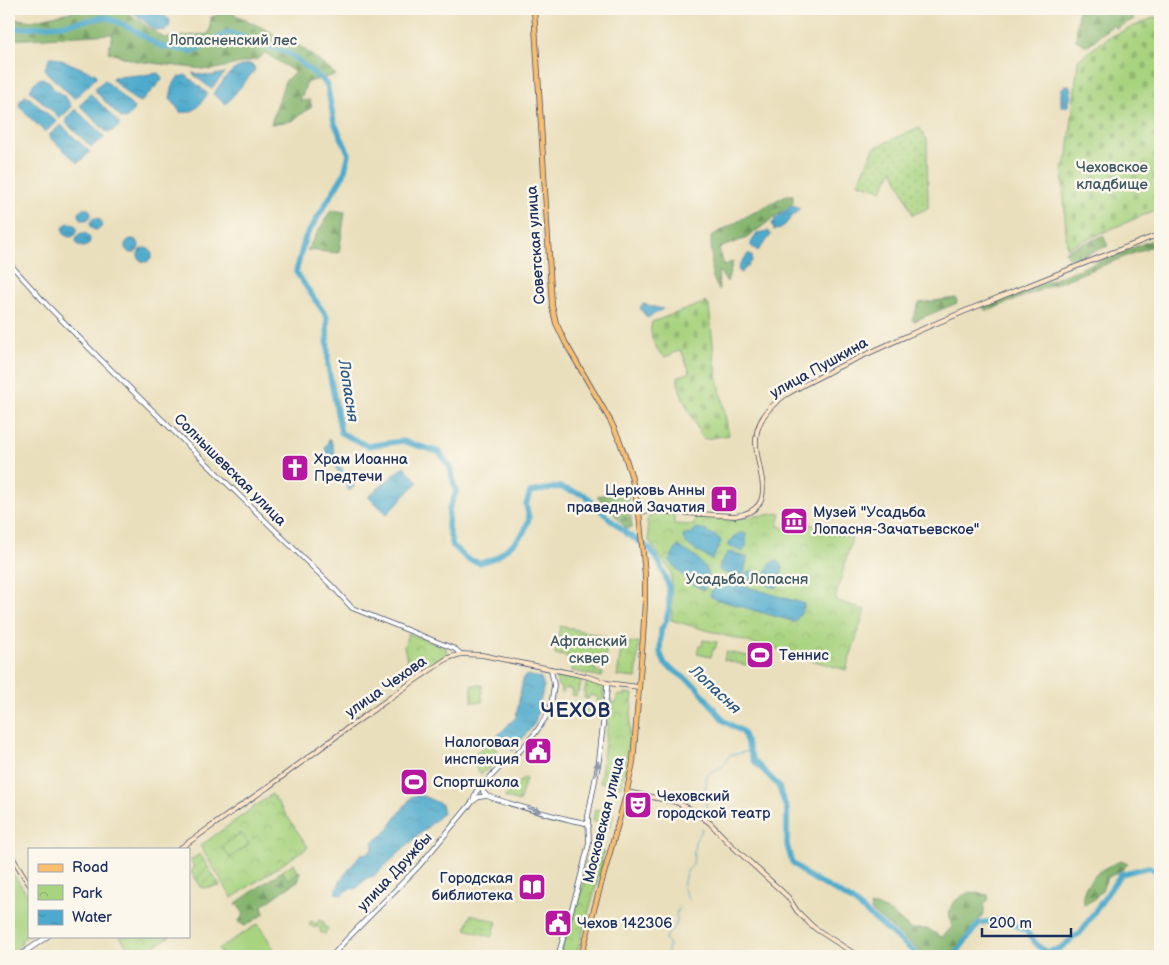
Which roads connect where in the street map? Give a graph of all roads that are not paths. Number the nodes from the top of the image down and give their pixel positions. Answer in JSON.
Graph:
{"nodes":[{"id":1,"x":534,"y":9,"type":"edge"},
{"id":2,"x":1160,"y":234,"type":"edge"},
{"id":3,"x":9,"y":263,"type":"edge"},
{"id":4,"x":639,"y":512,"type":"junction"},
{"id":5,"x":644,"y":575,"type":"joint"},
{"id":6,"x":461,"y":654,"type":"junction"},
{"id":7,"x":551,"y":669,"type":"junction"},
{"id":8,"x":607,"y":683,"type":"junction"},
{"id":9,"x":639,"y":687,"type":"junction"},
{"id":10,"x":483,"y":784,"type":"junction"},
{"id":11,"x":627,"y":792,"type":"junction"},
{"id":12,"x":487,"y":796,"type":"junction"},
{"id":13,"x":473,"y":801,"type":"junction"},
{"id":14,"x":588,"y":816,"type":"junction"},
{"id":15,"x":582,"y":822,"type":"junction"},
{"id":16,"x":589,"y":826,"type":"junction"},
{"id":17,"x":180,"y":848,"type":"edge"},
{"id":18,"x":9,"y":852,"type":"edge"},
{"id":19,"x":28,"y":882,"type":"edge"},
{"id":20,"x":45,"y":938,"type":"edge"},
{"id":21,"x":19,"y":956,"type":"edge"},
{"id":22,"x":332,"y":956,"type":"edge"},
{"id":23,"x":558,"y":956,"type":"edge"},
{"id":24,"x":581,"y":956,"type":"edge"},
{"id":25,"x":858,"y":956,"type":"edge"}],
"edges":[{"from":1,"to":4,"type":"main road","name":"Советская улица"},
{"from":2,"to":4,"type":"main road","name":"улица Пушкина"},
{"from":3,"to":6,"type":"street","name":"Солнышевская улица"},
{"from":4,"to":5,"type":"main road","name":"Советская улица"},
{"from":5,"to":9,"type":"main road","name":"Московская улица"},
{"from":6,"to":7,"type":"main road","name":"улица Чехова"},
{"from":6,"to":17,"type":"main road","name":"улица Чехова"},
{"from":7,"to":8,"type":"main road","name":"улица Чехова"},
{"from":7,"to":10,"type":"street","name":"улица Дружбы"},
{"from":8,"to":9,"type":"main road","name":"улица Чехова"},
{"from":14,"to":8,"type":"street","name":"Московская улица","one_way":true},
{"from":9,"to":11,"type":"main road","name":"Московская улица"},
{"from":10,"to":12,"type":"street"},
{"from":10,"to":13,"type":"street","name":"улица Дружбы"},
{"from":11,"to":24,"type":"main road","name":"Московская улица"},
{"from":11,"to":25,"type":"main road"},
{"from":12,"to":13,"type":"street"},
{"from":12,"to":15,"type":"street","one_way":true},
{"from":13,"to":22,"type":"street","name":"улица Дружбы"},
{"from":14,"to":15,"type":"street"},
{"from":14,"to":16,"type":"street","name":"Московская улица"},
{"from":15,"to":16,"type":"street"},
{"from":16,"to":23,"type":"street","name":"Московская улица"},
{"from":18,"to":19,"type":"main road"},
{"from":20,"to":21,"type":"street"}]}
